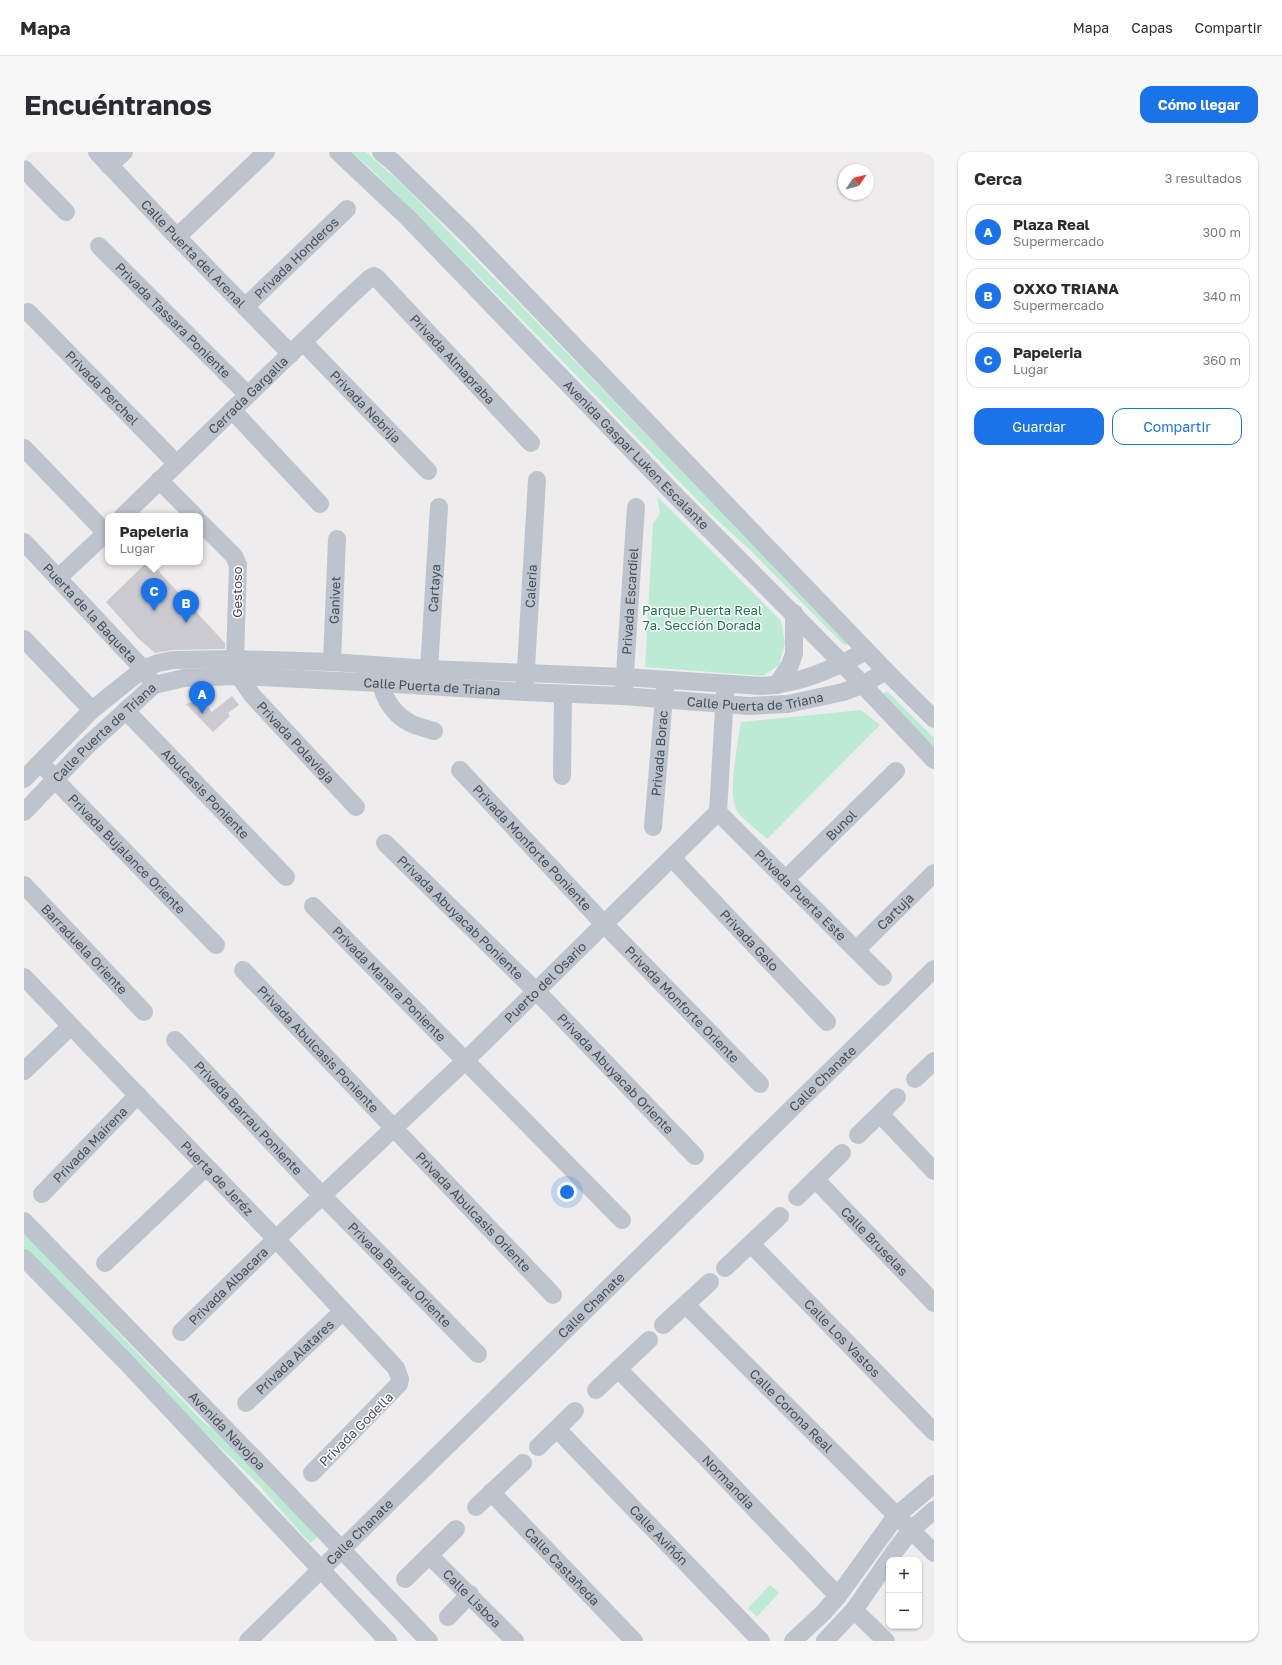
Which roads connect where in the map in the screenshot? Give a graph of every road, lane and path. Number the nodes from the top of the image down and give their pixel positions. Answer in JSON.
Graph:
{"nodes":[{"id":1,"x":97,"y":152,"type":"edge"},
{"id":2,"x":124,"y":152,"type":"edge"},
{"id":3,"x":266,"y":152,"type":"edge"},
{"id":4,"x":338,"y":152,"type":"edge"},
{"id":5,"x":393,"y":155,"type":"edge"},
{"id":6,"x":110,"y":166,"type":"junction"},
{"id":7,"x":24,"y":169,"type":"edge"},
{"id":8,"x":347,"y":209,"type":"dead end"},
{"id":9,"x":66,"y":212,"type":"dead end"},
{"id":10,"x":177,"y":237,"type":"junction"},
{"id":11,"x":100,"y":246,"type":"dead end"},
{"id":12,"x":374,"y":276,"type":"joint"},
{"id":13,"x":245,"y":307,"type":"junction"},
{"id":14,"x":28,"y":312,"type":"dead end"},
{"id":15,"x":297,"y":348,"type":"junction"},
{"id":16,"x":248,"y":395,"type":"junction"},
{"id":17,"x":232,"y":410,"type":"junction"},
{"id":18,"x":531,"y":443,"type":"dead end"},
{"id":19,"x":24,"y":448,"type":"edge"},
{"id":20,"x":176,"y":464,"type":"junction"},
{"id":21,"x":428,"y":471,"type":"dead end"},
{"id":22,"x":159,"y":480,"type":"junction"},
{"id":23,"x":537,"y":480,"type":"dead end"},
{"id":24,"x":320,"y":504,"type":"dead end"},
{"id":25,"x":439,"y":507,"type":"dead end"},
{"id":26,"x":636,"y":508,"type":"dead end"},
{"id":27,"x":126,"y":513,"type":"edge"},
{"id":28,"x":191,"y":513,"type":"edge"},
{"id":29,"x":203,"y":525,"type":"edge"},
{"id":30,"x":105,"y":530,"type":"edge"},
{"id":31,"x":105,"y":534,"type":"edge"},
{"id":32,"x":337,"y":539,"type":"dead end"},
{"id":33,"x":24,"y":542,"type":"edge"},
{"id":34,"x":58,"y":578,"type":"junction"},
{"id":35,"x":794,"y":613,"type":"junction"},
{"id":36,"x":24,"y":639,"type":"edge"},
{"id":37,"x":866,"y":651,"type":"junction"},
{"id":38,"x":332,"y":662,"type":"junction"},
{"id":39,"x":843,"y":664,"type":"junction"},
{"id":40,"x":237,"y":667,"type":"junction"},
{"id":41,"x":143,"y":669,"type":"junction"},
{"id":42,"x":429,"y":669,"type":"junction"},
{"id":43,"x":886,"y":671,"type":"junction"},
{"id":44,"x":525,"y":673,"type":"junction"},
{"id":45,"x":380,"y":674,"type":"junction"},
{"id":46,"x":624,"y":677,"type":"junction"},
{"id":47,"x":665,"y":679,"type":"junction"},
{"id":48,"x":800,"y":681,"type":"junction"},
{"id":49,"x":725,"y":683,"type":"junction"},
{"id":50,"x":154,"y":685,"type":"junction"},
{"id":51,"x":777,"y":685,"type":"junction"},
{"id":52,"x":862,"y":685,"type":"junction"},
{"id":53,"x":524,"y":692,"type":"junction"},
{"id":54,"x":563,"y":694,"type":"junction"},
{"id":55,"x":623,"y":696,"type":"junction"},
{"id":56,"x":664,"y":699,"type":"junction"},
{"id":57,"x":806,"y":701,"type":"junction"},
{"id":58,"x":724,"y":704,"type":"junction"},
{"id":59,"x":128,"y":708,"type":"junction"},
{"id":60,"x":92,"y":710,"type":"junction"},
{"id":61,"x":934,"y":719,"type":"edge"},
{"id":62,"x":434,"y":731,"type":"dead end"},
{"id":63,"x":934,"y":760,"type":"edge"},
{"id":64,"x":38,"y":764,"type":"junction"},
{"id":65,"x":460,"y":770,"type":"dead end"},
{"id":66,"x":896,"y":772,"type":"dead end"},
{"id":67,"x":562,"y":776,"type":"dead end"},
{"id":68,"x":57,"y":778,"type":"junction"},
{"id":69,"x":24,"y":779,"type":"edge"},
{"id":70,"x":41,"y":794,"type":"junction"},
{"id":71,"x":356,"y":807,"type":"dead end"},
{"id":72,"x":24,"y":812,"type":"edge"},
{"id":73,"x":718,"y":812,"type":"junction"},
{"id":74,"x":653,"y":827,"type":"dead end"},
{"id":75,"x":385,"y":843,"type":"dead end"},
{"id":76,"x":672,"y":858,"type":"junction"},
{"id":77,"x":934,"y":873,"type":"edge"},
{"id":78,"x":286,"y":877,"type":"dead end"},
{"id":79,"x":786,"y":879,"type":"junction"},
{"id":80,"x":24,"y":885,"type":"edge"},
{"id":81,"x":313,"y":906,"type":"dead end"},
{"id":82,"x":605,"y":925,"type":"junction"},
{"id":83,"x":216,"y":945,"type":"dead end"},
{"id":84,"x":856,"y":950,"type":"junction"},
{"id":85,"x":934,"y":969,"type":"edge"},
{"id":86,"x":243,"y":970,"type":"dead end"},
{"id":87,"x":24,"y":977,"type":"edge"},
{"id":88,"x":883,"y":977,"type":"dead end"},
{"id":89,"x":536,"y":991,"type":"junction"},
{"id":90,"x":144,"y":1012,"type":"dead end"},
{"id":91,"x":827,"y":1022,"type":"dead end"},
{"id":92,"x":71,"y":1026,"type":"junction"},
{"id":93,"x":175,"y":1040,"type":"dead end"},
{"id":94,"x":465,"y":1061,"type":"junction"},
{"id":95,"x":934,"y":1061,"type":"edge"},
{"id":96,"x":24,"y":1071,"type":"edge"},
{"id":97,"x":915,"y":1079,"type":"dead end"},
{"id":98,"x":760,"y":1084,"type":"dead end"},
{"id":99,"x":138,"y":1095,"type":"junction"},
{"id":100,"x":897,"y":1097,"type":"dead end"},
{"id":101,"x":880,"y":1114,"type":"junction"},
{"id":102,"x":394,"y":1128,"type":"junction"},
{"id":103,"x":858,"y":1135,"type":"dead end"},
{"id":104,"x":842,"y":1153,"type":"dead end"},
{"id":105,"x":695,"y":1156,"type":"dead end"},
{"id":106,"x":206,"y":1167,"type":"junction"},
{"id":107,"x":934,"y":1171,"type":"edge"},
{"id":108,"x":815,"y":1179,"type":"junction"},
{"id":109,"x":42,"y":1194,"type":"dead end"},
{"id":110,"x":322,"y":1196,"type":"junction"},
{"id":111,"x":798,"y":1197,"type":"dead end"},
{"id":112,"x":780,"y":1216,"type":"dead end"},
{"id":113,"x":622,"y":1220,"type":"dead end"},
{"id":114,"x":24,"y":1221,"type":"edge"},
{"id":115,"x":276,"y":1239,"type":"junction"},
{"id":116,"x":751,"y":1244,"type":"junction"},
{"id":117,"x":24,"y":1258,"type":"edge"},
{"id":118,"x":106,"y":1263,"type":"dead end"},
{"id":119,"x":725,"y":1268,"type":"dead end"},
{"id":120,"x":710,"y":1282,"type":"dead end"},
{"id":121,"x":553,"y":1295,"type":"dead end"},
{"id":122,"x":934,"y":1303,"type":"edge"},
{"id":123,"x":686,"y":1305,"type":"junction"},
{"id":124,"x":343,"y":1311,"type":"junction"},
{"id":125,"x":663,"y":1325,"type":"dead end"},
{"id":126,"x":181,"y":1332,"type":"dead end"},
{"id":127,"x":649,"y":1340,"type":"dead end"},
{"id":128,"x":478,"y":1354,"type":"dead end"},
{"id":129,"x":618,"y":1369,"type":"junction"},
{"id":130,"x":399,"y":1384,"type":"joint"},
{"id":131,"x":596,"y":1390,"type":"dead end"},
{"id":132,"x":246,"y":1402,"type":"dead end"},
{"id":133,"x":575,"y":1411,"type":"dead end"},
{"id":134,"x":557,"y":1429,"type":"junction"},
{"id":135,"x":934,"y":1432,"type":"edge"},
{"id":136,"x":538,"y":1447,"type":"dead end"},
{"id":137,"x":523,"y":1463,"type":"dead end"},
{"id":138,"x":312,"y":1473,"type":"dead end"},
{"id":139,"x":934,"y":1484,"type":"edge"},
{"id":140,"x":491,"y":1492,"type":"junction"},
{"id":141,"x":476,"y":1507,"type":"dead end"},
{"id":142,"x":934,"y":1510,"type":"edge"},
{"id":143,"x":896,"y":1516,"type":"junction"},
{"id":144,"x":456,"y":1529,"type":"dead end"},
{"id":145,"x":911,"y":1530,"type":"junction"},
{"id":146,"x":341,"y":1549,"type":"junction"},
{"id":147,"x":934,"y":1553,"type":"edge"},
{"id":148,"x":429,"y":1555,"type":"junction"},
{"id":149,"x":320,"y":1570,"type":"junction"},
{"id":150,"x":405,"y":1578,"type":"dead end"},
{"id":151,"x":470,"y":1594,"type":"junction"},
{"id":152,"x":838,"y":1596,"type":"junction"},
{"id":153,"x":854,"y":1610,"type":"junction"},
{"id":154,"x":448,"y":1617,"type":"dead end"},
{"id":155,"x":248,"y":1641,"type":"edge"},
{"id":156,"x":388,"y":1641,"type":"edge"},
{"id":157,"x":429,"y":1641,"type":"edge"},
{"id":158,"x":515,"y":1641,"type":"edge"},
{"id":159,"x":634,"y":1641,"type":"edge"},
{"id":160,"x":761,"y":1641,"type":"edge"},
{"id":161,"x":793,"y":1641,"type":"edge"},
{"id":162,"x":825,"y":1641,"type":"edge"},
{"id":163,"x":886,"y":1641,"type":"edge"}],
"edges":[{"from":1,"to":6,"type":"street","name":"Calle Puerta del Arenal"},
{"from":2,"to":6,"type":"street"},
{"from":3,"to":10,"type":"street"},
{"from":4,"to":35,"type":"street","name":"Avenida Gaspar Luken Escalante"},
{"from":5,"to":37,"type":"street"},
{"from":6,"to":10,"type":"street","name":"Calle Puerta del Arenal"},
{"from":7,"to":9,"type":"street"},
{"from":8,"to":13,"type":"street","name":"Privada Honderos"},
{"from":10,"to":13,"type":"street","name":"Calle Puerta del Arenal"},
{"from":11,"to":16,"type":"street","name":"Privada Tassara Poniente"},
{"from":12,"to":15,"type":"street","name":"Cerrada Gargalla"},
{"from":12,"to":18,"type":"street","name":"Privada Almapraba"},
{"from":13,"to":15,"type":"street","name":"Calle Puerta del Arenal"},
{"from":14,"to":20,"type":"street","name":"Privada Perchel"},
{"from":15,"to":16,"type":"street","name":"Cerrada Gargalla"},
{"from":15,"to":21,"type":"street","name":"Privada Nebrija"},
{"from":16,"to":17,"type":"street","name":"Cerrada Gargalla"},
{"from":17,"to":20,"type":"street","name":"Cerrada Gargalla"},
{"from":17,"to":24,"type":"street"},
{"from":19,"to":30,"type":"street"},
{"from":20,"to":22,"type":"street","name":"Cerrada Gargalla"},
{"from":22,"to":27,"type":"street","name":"Cerrada Gargalla"},
{"from":22,"to":28,"type":"street"},
{"from":23,"to":44,"type":"street","name":"Caleria"},
{"from":25,"to":42,"type":"street","name":"Cartaya"},
{"from":26,"to":46,"type":"street","name":"Privada Escardiel"},
{"from":29,"to":40,"type":"street","name":"Gestoso"},
{"from":31,"to":34,"type":"street"},
{"from":32,"to":38,"type":"street","name":"Ganivet"},
{"from":33,"to":34,"type":"street","name":"Puerta de la Baqueta"},
{"from":34,"to":41,"type":"street","name":"Puerta de la Baqueta"},
{"from":35,"to":39,"type":"street","name":"Avenida Gaspar Luken Escalante"},
{"from":35,"to":51,"type":"street"},
{"from":36,"to":60,"type":"street"},
{"from":37,"to":39,"type":"street","name":"Calle Puerta de Triana"},
{"from":37,"to":43,"type":"street"},
{"from":38,"to":40,"type":"street","name":"Calle Puerta de Triana"},
{"from":38,"to":45,"type":"street","name":"Calle Puerta de Triana"},
{"from":39,"to":48,"type":"street","name":"Calle Puerta de Triana"},
{"from":39,"to":52,"type":"street","name":"Avenida Gaspar Luken Escalante"},
{"from":40,"to":41,"type":"street","name":"Calle Puerta de Triana"},
{"from":40,"to":45,"type":"street","name":"Calle Puerta de Triana"},
{"from":40,"to":50,"type":"street","name":"Calle Puerta de Triana"},
{"from":40,"to":71,"type":"street","name":"Privada Polavieja"},
{"from":41,"to":50,"type":"street","name":"Puerta de la Baqueta"},
{"from":41,"to":60,"type":"street","name":"Calle Puerta de Triana"},
{"from":42,"to":44,"type":"street","name":"Calle Puerta de Triana"},
{"from":42,"to":45,"type":"street","name":"Calle Puerta de Triana"},
{"from":43,"to":52,"type":"street","name":"Calle Puerta de Triana"},
{"from":43,"to":61,"type":"street"},
{"from":44,"to":46,"type":"street","name":"Calle Puerta de Triana"},
{"from":44,"to":53,"type":"street","name":"Caleria"},
{"from":45,"to":53,"type":"street","name":"Calle Puerta de Triana"},
{"from":45,"to":62,"type":"street"},
{"from":46,"to":47,"type":"street","name":"Calle Puerta de Triana"},
{"from":46,"to":55,"type":"street","name":"Privada Escardiel"},
{"from":47,"to":49,"type":"street","name":"Calle Puerta de Triana"},
{"from":47,"to":56,"type":"street","name":"Privada Borac"},
{"from":48,"to":51,"type":"street","name":"Calle Puerta de Triana"},
{"from":48,"to":57,"type":"street"},
{"from":49,"to":51,"type":"street","name":"Calle Puerta de Triana"},
{"from":49,"to":58,"type":"street"},
{"from":50,"to":59,"type":"street","name":"Calle Puerta de Triana"},
{"from":52,"to":57,"type":"street","name":"Calle Puerta de Triana"},
{"from":52,"to":63,"type":"street","name":"Avenida Gaspar Luken Escalante"},
{"from":53,"to":54,"type":"street","name":"Calle Puerta de Triana"},
{"from":54,"to":55,"type":"street","name":"Calle Puerta de Triana"},
{"from":54,"to":67,"type":"street"},
{"from":55,"to":56,"type":"street","name":"Calle Puerta de Triana"},
{"from":56,"to":58,"type":"street","name":"Calle Puerta de Triana"},
{"from":56,"to":74,"type":"street","name":"Privada Borac"},
{"from":57,"to":58,"type":"street","name":"Calle Puerta de Triana"},
{"from":58,"to":73,"type":"street"},
{"from":59,"to":68,"type":"street","name":"Calle Puerta de Triana"},
{"from":59,"to":78,"type":"street","name":"Abulcasis Poniente"},
{"from":60,"to":64,"type":"street","name":"Calle Puerta de Triana"},
{"from":64,"to":68,"type":"street","name":"Privada Bujalance Oriente"},
{"from":64,"to":69,"type":"street","name":"Calle Puerta de Triana"},
{"from":65,"to":82,"type":"street","name":"Privada Monforte Poniente"},
{"from":66,"to":79,"type":"street","name":"Bunol"},
{"from":68,"to":70,"type":"street","name":"Calle Puerta de Triana"},
{"from":68,"to":83,"type":"street","name":"Privada Bujalance Oriente"},
{"from":69,"to":70,"type":"street"},
{"from":70,"to":72,"type":"street","name":"Calle Puerta de Triana"},
{"from":73,"to":76,"type":"street","name":"Puerto del Osario"},
{"from":73,"to":79,"type":"street","name":"Privada Puerta Este"},
{"from":75,"to":89,"type":"street","name":"Privada Abuyacab Poniente"},
{"from":76,"to":82,"type":"street","name":"Puerto del Osario"},
{"from":76,"to":91,"type":"street","name":"Privada Gelo"},
{"from":77,"to":84,"type":"street","name":"Cartuja"},
{"from":79,"to":84,"type":"street","name":"Privada Puerta Este"},
{"from":80,"to":90,"type":"street","name":"Barraduela Oriente"},
{"from":81,"to":94,"type":"street","name":"Privada Manara Poniente"},
{"from":82,"to":89,"type":"street","name":"Puerto del Osario"},
{"from":82,"to":98,"type":"street","name":"Privada Monforte Oriente"},
{"from":84,"to":88,"type":"street","name":"Privada Puerta Este"},
{"from":85,"to":146,"type":"street","name":"Calle Chanate"},
{"from":86,"to":102,"type":"street","name":"Privada Abulcasis Poniente"},
{"from":87,"to":92,"type":"street","name":"Puerta de Jeréz"},
{"from":89,"to":94,"type":"street","name":"Puerto del Osario"},
{"from":89,"to":105,"type":"street","name":"Privada Abuyacab Oriente"},
{"from":92,"to":96,"type":"street"},
{"from":92,"to":99,"type":"street","name":"Puerta de Jeréz"},
{"from":93,"to":110,"type":"street","name":"Privada Barrau Poniente"},
{"from":94,"to":102,"type":"street","name":"Puerto del Osario"},
{"from":94,"to":113,"type":"street","name":"Privada Manara Poniente"},
{"from":95,"to":97,"type":"street"},
{"from":99,"to":106,"type":"street","name":"Puerta de Jeréz"},
{"from":99,"to":109,"type":"street","name":"Privada Mairena"},
{"from":100,"to":101,"type":"street"},
{"from":101,"to":103,"type":"street"},
{"from":101,"to":107,"type":"street"},
{"from":102,"to":110,"type":"street","name":"Puerto del Osario"},
{"from":102,"to":121,"type":"street","name":"Privada Abulcasis Oriente"},
{"from":104,"to":108,"type":"street"},
{"from":106,"to":115,"type":"street","name":"Puerta de Jeréz"},
{"from":106,"to":118,"type":"street"},
{"from":108,"to":111,"type":"street"},
{"from":108,"to":122,"type":"street","name":"Calle Bruselas"},
{"from":110,"to":115,"type":"street","name":"Puerto del Osario"},
{"from":110,"to":128,"type":"street","name":"Privada Barrau Oriente"},
{"from":112,"to":116,"type":"street"},
{"from":114,"to":146,"type":"street","name":"Avenida Navojoa"},
{"from":115,"to":124,"type":"street","name":"Puerta de Jeréz"},
{"from":115,"to":126,"type":"street","name":"Privada Albacara"},
{"from":116,"to":119,"type":"street"},
{"from":116,"to":135,"type":"street","name":"Calle Los Vastos"},
{"from":117,"to":149,"type":"street","name":"Avenida Navojoa"},
{"from":120,"to":123,"type":"street"},
{"from":123,"to":125,"type":"street"},
{"from":123,"to":143,"type":"street","name":"Calle Corona Real"},
{"from":124,"to":130,"type":"street","name":"Puerta de Jeréz"},
{"from":124,"to":132,"type":"street","name":"Privada Alatares"},
{"from":127,"to":129,"type":"street"},
{"from":129,"to":131,"type":"street"},
{"from":129,"to":152,"type":"street","name":"Normandia"},
{"from":130,"to":138,"type":"street","name":"Privada Godella"},
{"from":133,"to":134,"type":"street"},
{"from":134,"to":136,"type":"street"},
{"from":134,"to":160,"type":"street","name":"Calle Aviñón"},
{"from":137,"to":140,"type":"street"},
{"from":139,"to":143,"type":"street"},
{"from":140,"to":141,"type":"street"},
{"from":140,"to":159,"type":"street","name":"Calle Castañeda"},
{"from":142,"to":145,"type":"street"},
{"from":143,"to":145,"type":"street","name":"Calle Corona Real"},
{"from":143,"to":152,"type":"street"},
{"from":144,"to":148,"type":"street"},
{"from":145,"to":147,"type":"street","name":"Calle Corona Real"},
{"from":145,"to":153,"type":"street"},
{"from":146,"to":149,"type":"street","name":"Calle Chanate"},
{"from":146,"to":157,"type":"street","name":"Avenida Navojoa"},
{"from":148,"to":150,"type":"street"},
{"from":148,"to":151,"type":"street","name":"Calle Lisboa"},
{"from":149,"to":155,"type":"street","name":"Calle Chanate"},
{"from":149,"to":156,"type":"street","name":"Avenida Navojoa"},
{"from":151,"to":154,"type":"street"},
{"from":151,"to":158,"type":"street","name":"Calle Lisboa"},
{"from":152,"to":161,"type":"street"},
{"from":153,"to":162,"type":"street"},
{"from":153,"to":163,"type":"street"}]}
